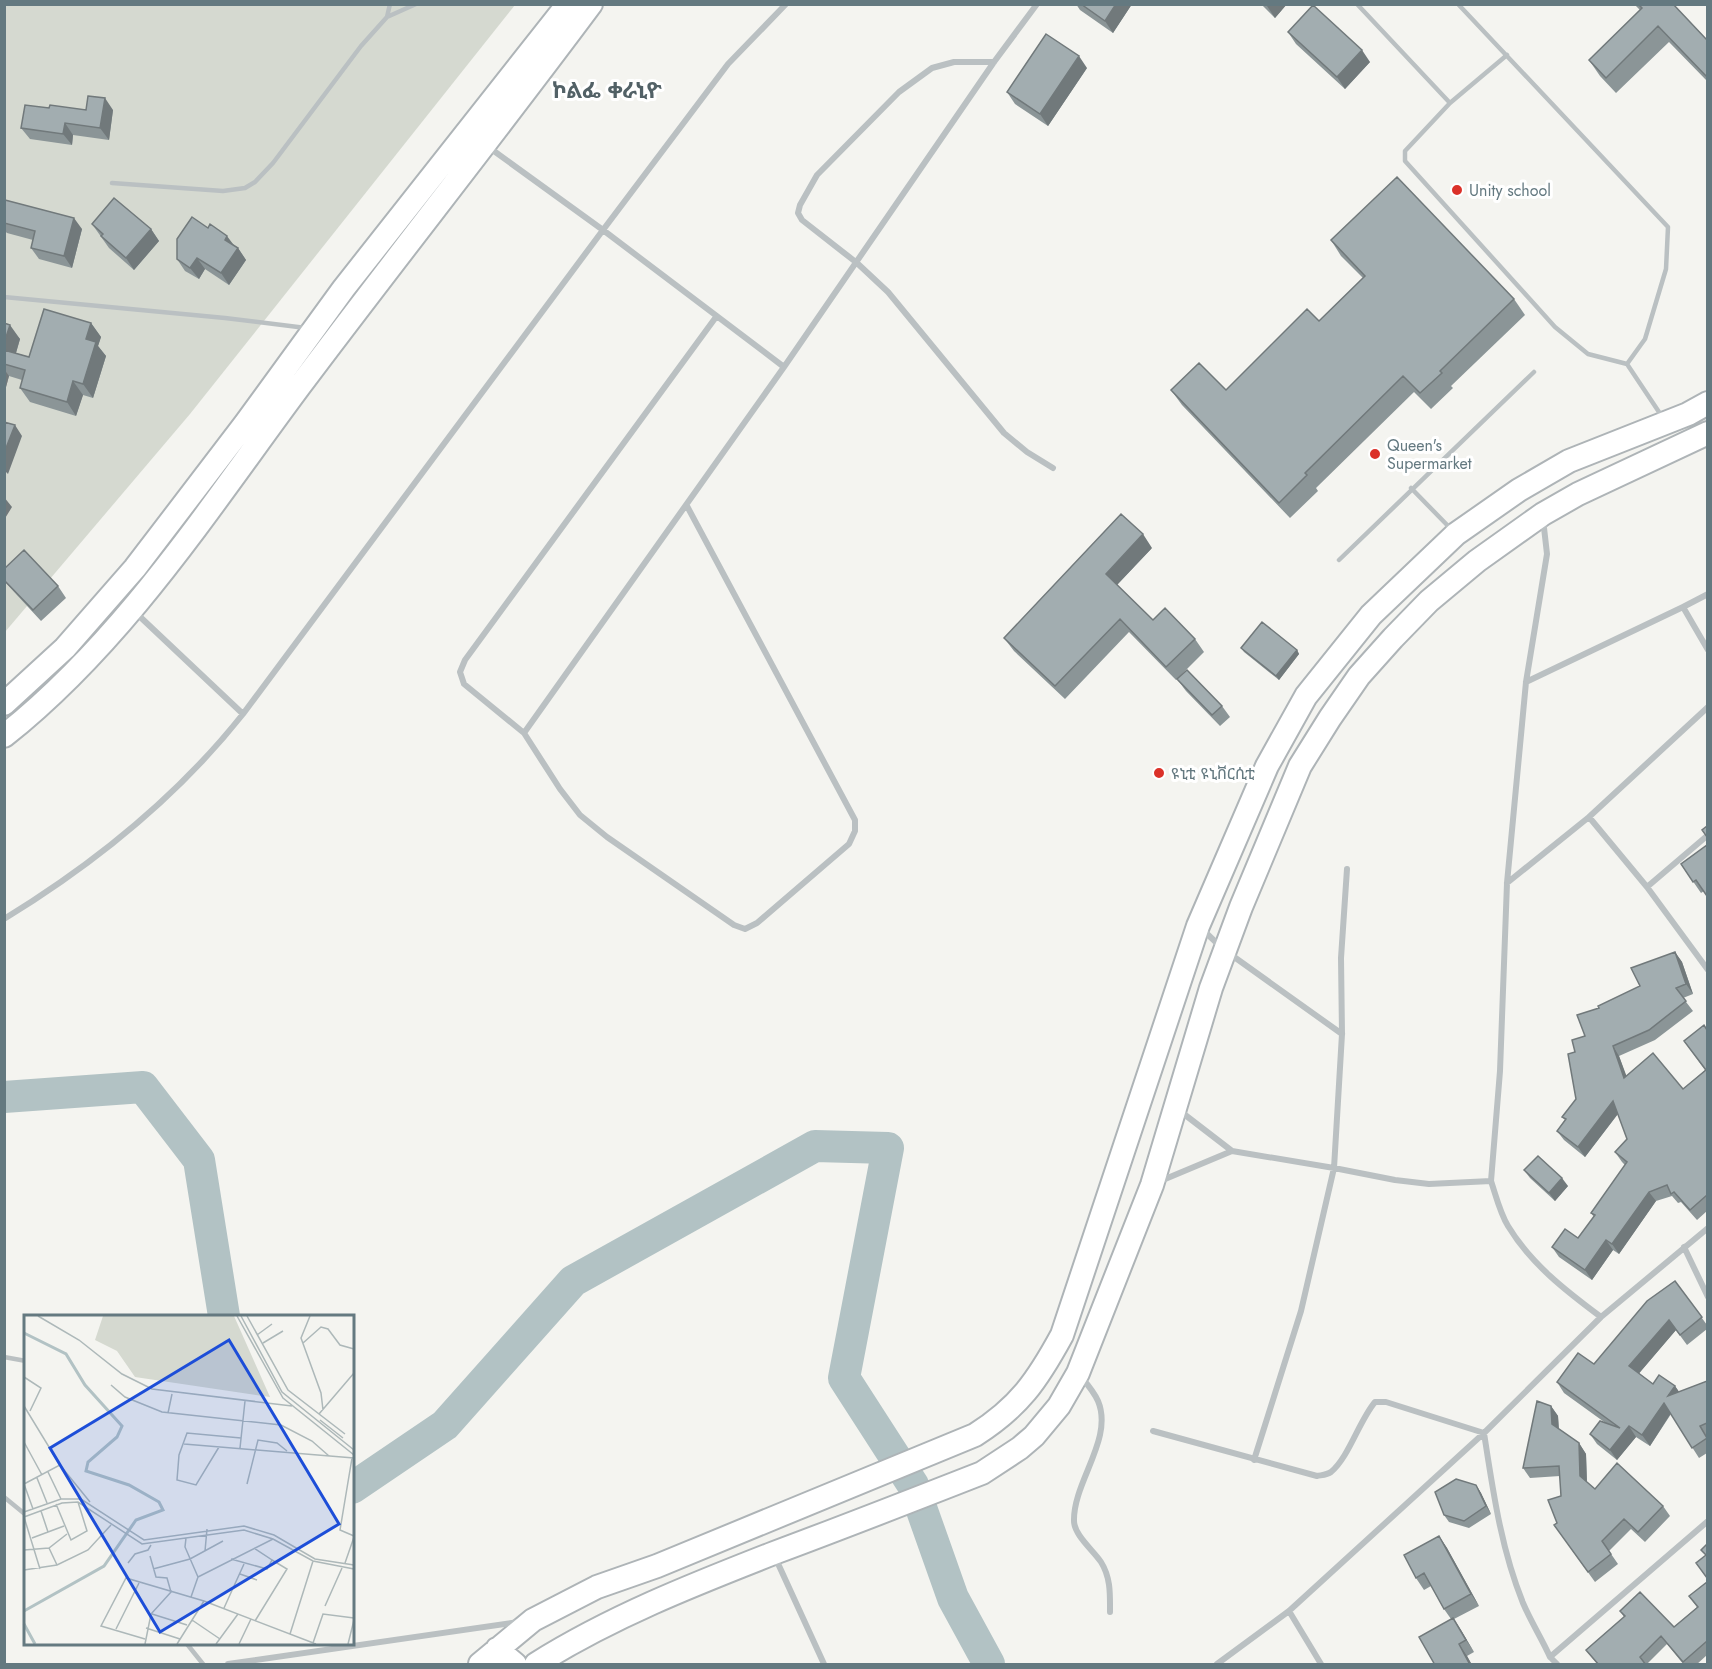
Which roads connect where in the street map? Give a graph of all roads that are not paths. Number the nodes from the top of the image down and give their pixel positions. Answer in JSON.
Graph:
{"nodes":[{"id":1,"x":390,"y":4,"type":"edge"},
{"id":2,"x":416,"y":4,"type":"edge"},
{"id":3,"x":568,"y":4,"type":"edge"},
{"id":4,"x":591,"y":4,"type":"edge"},
{"id":5,"x":786,"y":4,"type":"edge"},
{"id":6,"x":1037,"y":4,"type":"edge"},
{"id":7,"x":1357,"y":4,"type":"edge"},
{"id":8,"x":1458,"y":4,"type":"edge"},
{"id":9,"x":387,"y":17,"type":"junction"},
{"id":10,"x":1507,"y":55,"type":"junction"},
{"id":11,"x":994,"y":62,"type":"junction"},
{"id":12,"x":1450,"y":103,"type":"junction"},
{"id":13,"x":467,"y":132,"type":"junction"},
{"id":14,"x":486,"y":145,"type":"junction"},
{"id":15,"x":112,"y":183,"type":"dead end"},
{"id":16,"x":603,"y":230,"type":"junction"},
{"id":17,"x":856,"y":263,"type":"junction"},
{"id":18,"x":4,"y":297,"type":"edge"},
{"id":19,"x":716,"y":316,"type":"junction"},
{"id":20,"x":314,"y":329,"type":"junction"},
{"id":21,"x":1627,"y":364,"type":"junction"},
{"id":22,"x":784,"y":367,"type":"junction"},
{"id":23,"x":1534,"y":372,"type":"dead end"},
{"id":24,"x":1707,"y":403,"type":"edge"},
{"id":25,"x":1666,"y":422,"type":"junction"},
{"id":26,"x":1707,"y":433,"type":"edge"},
{"id":27,"x":1053,"y":468,"type":"dead end"},
{"id":28,"x":1411,"y":488,"type":"junction"},
{"id":29,"x":687,"y":506,"type":"junction"},
{"id":30,"x":1543,"y":514,"type":"junction"},
{"id":31,"x":1456,"y":534,"type":"junction"},
{"id":32,"x":1339,"y":560,"type":"dead end"},
{"id":33,"x":1707,"y":594,"type":"edge"},
{"id":34,"x":1683,"y":607,"type":"junction"},
{"id":35,"x":133,"y":610,"type":"junction"},
{"id":36,"x":1707,"y":650,"type":"edge"},
{"id":37,"x":1526,"y":682,"type":"junction"},
{"id":38,"x":4,"y":704,"type":"edge"},
{"id":39,"x":1707,"y":707,"type":"edge"},
{"id":40,"x":243,"y":714,"type":"junction"},
{"id":41,"x":524,"y":733,"type":"junction"},
{"id":42,"x":4,"y":736,"type":"edge"},
{"id":43,"x":1589,"y":817,"type":"junction"},
{"id":44,"x":1707,"y":835,"type":"edge"},
{"id":45,"x":1347,"y":868,"type":"dead end"},
{"id":46,"x":1507,"y":883,"type":"junction"},
{"id":47,"x":1647,"y":887,"type":"junction"},
{"id":48,"x":4,"y":919,"type":"edge"},
{"id":49,"x":1198,"y":926,"type":"junction"},
{"id":50,"x":1225,"y":951,"type":"junction"},
{"id":51,"x":1707,"y":970,"type":"edge"},
{"id":52,"x":1342,"y":1034,"type":"junction"},
{"id":53,"x":1176,"y":1108,"type":"junction"},
{"id":54,"x":1232,"y":1151,"type":"junction"},
{"id":55,"x":1334,"y":1168,"type":"junction"},
{"id":56,"x":1491,"y":1182,"type":"junction"},
{"id":57,"x":1152,"y":1185,"type":"junction"},
{"id":58,"x":1707,"y":1228,"type":"edge"},
{"id":59,"x":1684,"y":1247,"type":"junction"},
{"id":60,"x":1707,"y":1298,"type":"edge"},
{"id":61,"x":1601,"y":1317,"type":"junction"},
{"id":62,"x":4,"y":1357,"type":"edge"},
{"id":63,"x":24,"y":1361,"type":"edge"},
{"id":64,"x":1078,"y":1373,"type":"junction"},
{"id":65,"x":1153,"y":1431,"type":"dead end"},
{"id":66,"x":1484,"y":1433,"type":"junction"},
{"id":67,"x":1254,"y":1460,"type":"junction"},
{"id":68,"x":4,"y":1497,"type":"edge"},
{"id":69,"x":24,"y":1513,"type":"edge"},
{"id":70,"x":1707,"y":1521,"type":"edge"},
{"id":71,"x":773,"y":1554,"type":"junction"},
{"id":72,"x":1289,"y":1611,"type":"junction"},
{"id":73,"x":1110,"y":1612,"type":"dead end"},
{"id":74,"x":533,"y":1620,"type":"junction"},
{"id":75,"x":188,"y":1645,"type":"edge"},
{"id":76,"x":497,"y":1649,"type":"junction"},
{"id":77,"x":1551,"y":1657,"type":"junction"},
{"id":78,"x":203,"y":1665,"type":"edge"},
{"id":79,"x":228,"y":1665,"type":"edge"},
{"id":80,"x":480,"y":1665,"type":"edge"},
{"id":81,"x":515,"y":1665,"type":"edge"},
{"id":82,"x":536,"y":1665,"type":"edge"},
{"id":83,"x":824,"y":1665,"type":"edge"},
{"id":84,"x":1217,"y":1665,"type":"edge"},
{"id":85,"x":1321,"y":1665,"type":"edge"},
{"id":86,"x":1557,"y":1665,"type":"edge"}],
"edges":[{"from":1,"to":9,"type":"lane"},
{"from":2,"to":9,"type":"lane"},
{"from":3,"to":13,"type":"main road"},
{"from":4,"to":14,"type":"main road"},
{"from":5,"to":16,"type":"street"},
{"from":6,"to":11,"type":"street"},
{"from":7,"to":12,"type":"lane"},
{"from":8,"to":10,"type":"lane"},
{"from":9,"to":15,"type":"lane"},
{"from":10,"to":12,"type":"lane"},
{"from":10,"to":21,"type":"lane"},
{"from":11,"to":17,"type":"street"},
{"from":11,"to":17,"type":"street"},
{"from":12,"to":21,"type":"lane"},
{"from":13,"to":14,"type":"street"},
{"from":13,"to":20,"type":"main road"},
{"from":14,"to":16,"type":"street"},
{"from":14,"to":35,"type":"main road"},
{"from":16,"to":19,"type":"street"},
{"from":16,"to":40,"type":"street"},
{"from":17,"to":22,"type":"street"},
{"from":17,"to":27,"type":"street"},
{"from":18,"to":20,"type":"lane"},
{"from":19,"to":22,"type":"street"},
{"from":19,"to":41,"type":"street"},
{"from":20,"to":38,"type":"main road"},
{"from":21,"to":25,"type":"lane"},
{"from":22,"to":29,"type":"street"},
{"from":23,"to":28,"type":"lane"},
{"from":24,"to":25,"type":"main road"},
{"from":25,"to":31,"type":"main road"},
{"from":26,"to":30,"type":"main road"},
{"from":28,"to":31,"type":"lane"},
{"from":28,"to":32,"type":"lane"},
{"from":29,"to":41,"type":"street"},
{"from":29,"to":41,"type":"street"},
{"from":30,"to":37,"type":"street"},
{"from":30,"to":50,"type":"main road"},
{"from":31,"to":49,"type":"main road"},
{"from":33,"to":34,"type":"street"},
{"from":34,"to":36,"type":"street"},
{"from":34,"to":37,"type":"street"},
{"from":35,"to":40,"type":"street"},
{"from":35,"to":42,"type":"main road"},
{"from":37,"to":46,"type":"street"},
{"from":39,"to":43,"type":"street"},
{"from":40,"to":48,"type":"street"},
{"from":43,"to":46,"type":"street"},
{"from":43,"to":47,"type":"street"},
{"from":44,"to":47,"type":"street"},
{"from":45,"to":52,"type":"street"},
{"from":46,"to":56,"type":"street"},
{"from":47,"to":51,"type":"street"},
{"from":49,"to":50,"type":"street"},
{"from":49,"to":74,"type":"main road"},
{"from":50,"to":52,"type":"street"},
{"from":50,"to":53,"type":"main road"},
{"from":52,"to":55,"type":"street"},
{"from":53,"to":54,"type":"street"},
{"from":53,"to":57,"type":"main road"},
{"from":54,"to":55,"type":"street"},
{"from":54,"to":57,"type":"street"},
{"from":55,"to":56,"type":"street"},
{"from":55,"to":67,"type":"street"},
{"from":56,"to":61,"type":"street"},
{"from":57,"to":64,"type":"main road"},
{"from":58,"to":59,"type":"street"},
{"from":59,"to":60,"type":"street"},
{"from":59,"to":61,"type":"street"},
{"from":61,"to":66,"type":"street"},
{"from":62,"to":63,"type":"lane"},
{"from":64,"to":71,"type":"main road"},
{"from":64,"to":73,"type":"street"},
{"from":65,"to":67,"type":"street"},
{"from":66,"to":67,"type":"street"},
{"from":66,"to":72,"type":"street"},
{"from":66,"to":77,"type":"street"},
{"from":68,"to":69,"type":"lane"},
{"from":70,"to":77,"type":"street"},
{"from":71,"to":82,"type":"main road"},
{"from":71,"to":83,"type":"street"},
{"from":72,"to":84,"type":"street"},
{"from":72,"to":85,"type":"street"},
{"from":74,"to":76,"type":"main road"},
{"from":74,"to":79,"type":"street"},
{"from":75,"to":78,"type":"lane"},
{"from":76,"to":80,"type":"main road"},
{"from":76,"to":81,"type":"main road"},
{"from":77,"to":86,"type":"street"}]}
